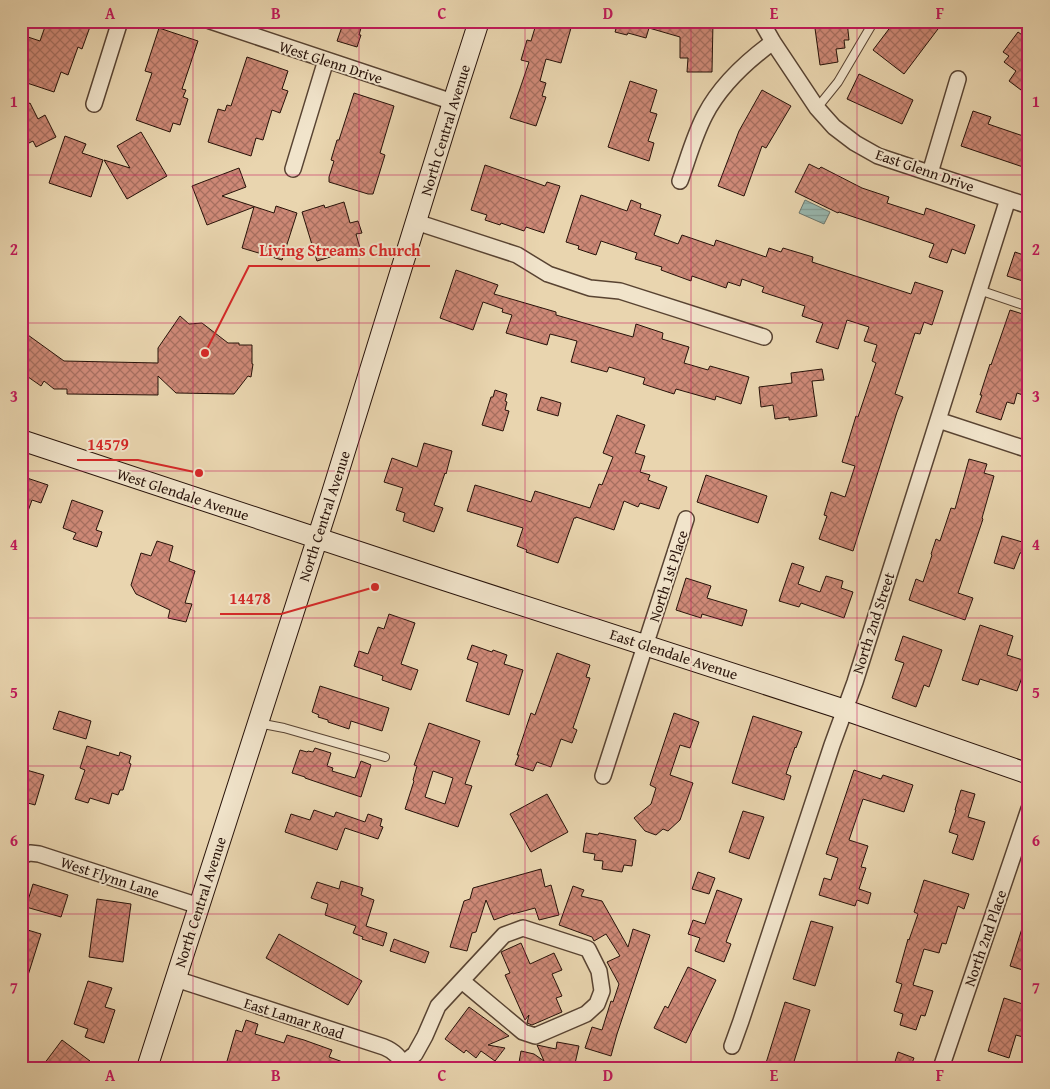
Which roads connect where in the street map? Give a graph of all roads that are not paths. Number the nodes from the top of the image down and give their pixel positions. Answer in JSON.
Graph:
{"nodes":[{"id":1,"x":120,"y":21,"type":"edge"},
{"id":2,"x":210,"y":21,"type":"edge"},
{"id":3,"x":479,"y":21,"type":"edge"},
{"id":4,"x":761,"y":21,"type":"edge"},
{"id":5,"x":874,"y":21,"type":"edge"},
{"id":6,"x":773,"y":42,"type":"junction"},
{"id":7,"x":326,"y":60,"type":"junction"},
{"id":8,"x":958,"y":79,"type":"dead end"},
{"id":9,"x":453,"y":102,"type":"junction"},
{"id":10,"x":94,"y":104,"type":"dead end"},
{"id":11,"x":817,"y":108,"type":"junction"},
{"id":12,"x":293,"y":169,"type":"dead end"},
{"id":13,"x":930,"y":173,"type":"junction"},
{"id":14,"x":680,"y":181,"type":"dead end"},
{"id":15,"x":1008,"y":199,"type":"junction"},
{"id":16,"x":1027,"y":200,"type":"edge"},
{"id":17,"x":416,"y":222,"type":"junction"},
{"id":18,"x":979,"y":290,"type":"junction"},
{"id":19,"x":1029,"y":307,"type":"edge"},
{"id":20,"x":764,"y":337,"type":"dead end"},
{"id":21,"x":938,"y":420,"type":"junction"},
{"id":22,"x":21,"y":440,"type":"edge"},
{"id":23,"x":1029,"y":450,"type":"edge"},
{"id":24,"x":686,"y":519,"type":"dead end"},
{"id":25,"x":317,"y":538,"type":"junction"},
{"id":26,"x":646,"y":646,"type":"junction"},
{"id":27,"x":845,"y":710,"type":"junction"},
{"id":28,"x":258,"y":723,"type":"junction"},
{"id":29,"x":385,"y":757,"type":"dead end"},
{"id":30,"x":1029,"y":774,"type":"edge"},
{"id":31,"x":603,"y":776,"type":"dead end"},
{"id":32,"x":1029,"y":809,"type":"edge"},
{"id":33,"x":21,"y":856,"type":"edge"},
{"id":34,"x":199,"y":906,"type":"junction"},
{"id":35,"x":176,"y":979,"type":"junction"},
{"id":36,"x":462,"y":981,"type":"junction"},
{"id":37,"x":732,"y":1046,"type":"dead end"},
{"id":38,"x":404,"y":1066,"type":"edge"},
{"id":39,"x":147,"y":1068,"type":"edge"},
{"id":40,"x":941,"y":1068,"type":"edge"}],
"edges":[{"from":1,"to":10,"type":"street"},
{"from":2,"to":7,"type":"street","name":"West Glenn Drive"},
{"from":3,"to":9,"type":"main road","name":"North Central Avenue"},
{"from":4,"to":6,"type":"street","name":"East Glenn Drive"},
{"from":5,"to":11,"type":"lane"},
{"from":6,"to":11,"type":"street","name":"East Glenn Drive"},
{"from":6,"to":14,"type":"street"},
{"from":7,"to":9,"type":"street","name":"West Glenn Drive"},
{"from":7,"to":12,"type":"street"},
{"from":8,"to":13,"type":"street"},
{"from":9,"to":17,"type":"main road","name":"North Central Avenue"},
{"from":11,"to":13,"type":"street","name":"East Glenn Drive"},
{"from":13,"to":15,"type":"street","name":"East Glenn Drive"},
{"from":15,"to":16,"type":"street","name":"East Glenn Drive"},
{"from":15,"to":18,"type":"street","name":"North 2nd Street"},
{"from":17,"to":20,"type":"street"},
{"from":17,"to":25,"type":"main road","name":"North Central Avenue"},
{"from":18,"to":19,"type":"lane"},
{"from":18,"to":21,"type":"street","name":"North 2nd Street"},
{"from":21,"to":23,"type":"street"},
{"from":21,"to":27,"type":"street","name":"North 2nd Street"},
{"from":22,"to":25,"type":"main road","name":"West Glendale Avenue"},
{"from":24,"to":26,"type":"street","name":"North 1st Place"},
{"from":25,"to":26,"type":"main road","name":"East Glendale Avenue"},
{"from":25,"to":28,"type":"main road","name":"North Central Avenue"},
{"from":26,"to":27,"type":"main road","name":"East Glendale Avenue"},
{"from":26,"to":31,"type":"street","name":"North 1st Place"},
{"from":27,"to":30,"type":"main road","name":"East Glendale Avenue"},
{"from":27,"to":37,"type":"street","name":"North 2nd Street"},
{"from":28,"to":29,"type":"lane"},
{"from":28,"to":34,"type":"main road","name":"North Central Avenue"},
{"from":32,"to":40,"type":"street","name":"North 2nd Place"},
{"from":33,"to":34,"type":"street","name":"West Flynn Lane"},
{"from":34,"to":35,"type":"main road","name":"North Central Avenue"},
{"from":35,"to":38,"type":"street","name":"East Lamar Road"},
{"from":35,"to":39,"type":"main road","name":"North Central Avenue"},
{"from":36,"to":36,"type":"street"},
{"from":36,"to":38,"type":"street"}]}
